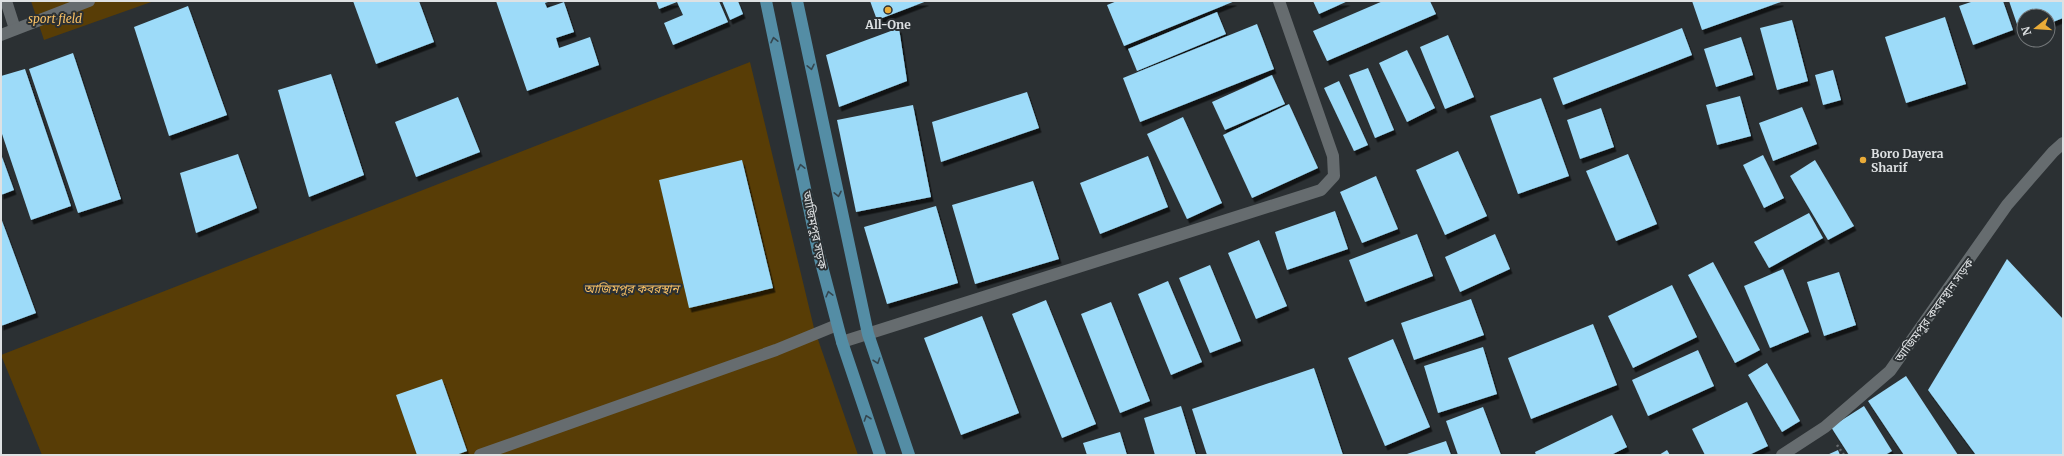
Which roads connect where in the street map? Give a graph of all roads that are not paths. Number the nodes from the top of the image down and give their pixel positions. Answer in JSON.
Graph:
{"nodes":[{"id":1,"x":6,"y":1,"type":"edge"},
{"id":2,"x":89,"y":1,"type":"edge"},
{"id":3,"x":766,"y":1,"type":"edge"},
{"id":4,"x":797,"y":1,"type":"edge"},
{"id":5,"x":1279,"y":1,"type":"edge"},
{"id":6,"x":15,"y":29,"type":"junction"},
{"id":7,"x":1,"y":35,"type":"edge"},
{"id":8,"x":2063,"y":143,"type":"edge"},
{"id":9,"x":837,"y":325,"type":"junction"},
{"id":10,"x":868,"y":334,"type":"junction"},
{"id":11,"x":842,"y":342,"type":"junction"},
{"id":12,"x":480,"y":455,"type":"edge"},
{"id":13,"x":880,"y":455,"type":"edge"},
{"id":14,"x":909,"y":455,"type":"edge"},
{"id":15,"x":1782,"y":455,"type":"edge"}],
"edges":[{"from":1,"to":6,"type":"street"},
{"from":2,"to":6,"type":"street"},
{"from":9,"to":3,"type":"main road","name":"আজিমপুর সড়ক","one_way":true},
{"from":4,"to":10,"type":"main road","one_way":true},
{"from":5,"to":10,"type":"street"},
{"from":6,"to":7,"type":"street"},
{"from":8,"to":15,"type":"street","name":"আজিমপুর কবরস্থান সড়ক"},
{"from":9,"to":11,"type":"main road","name":"আজিমপুর সড়ক"},
{"from":9,"to":12,"type":"street"},
{"from":10,"to":11,"type":"street"},
{"from":10,"to":14,"type":"main road","one_way":true},
{"from":13,"to":11,"type":"main road","name":"আজিমপুর সড়ক","one_way":true}]}
